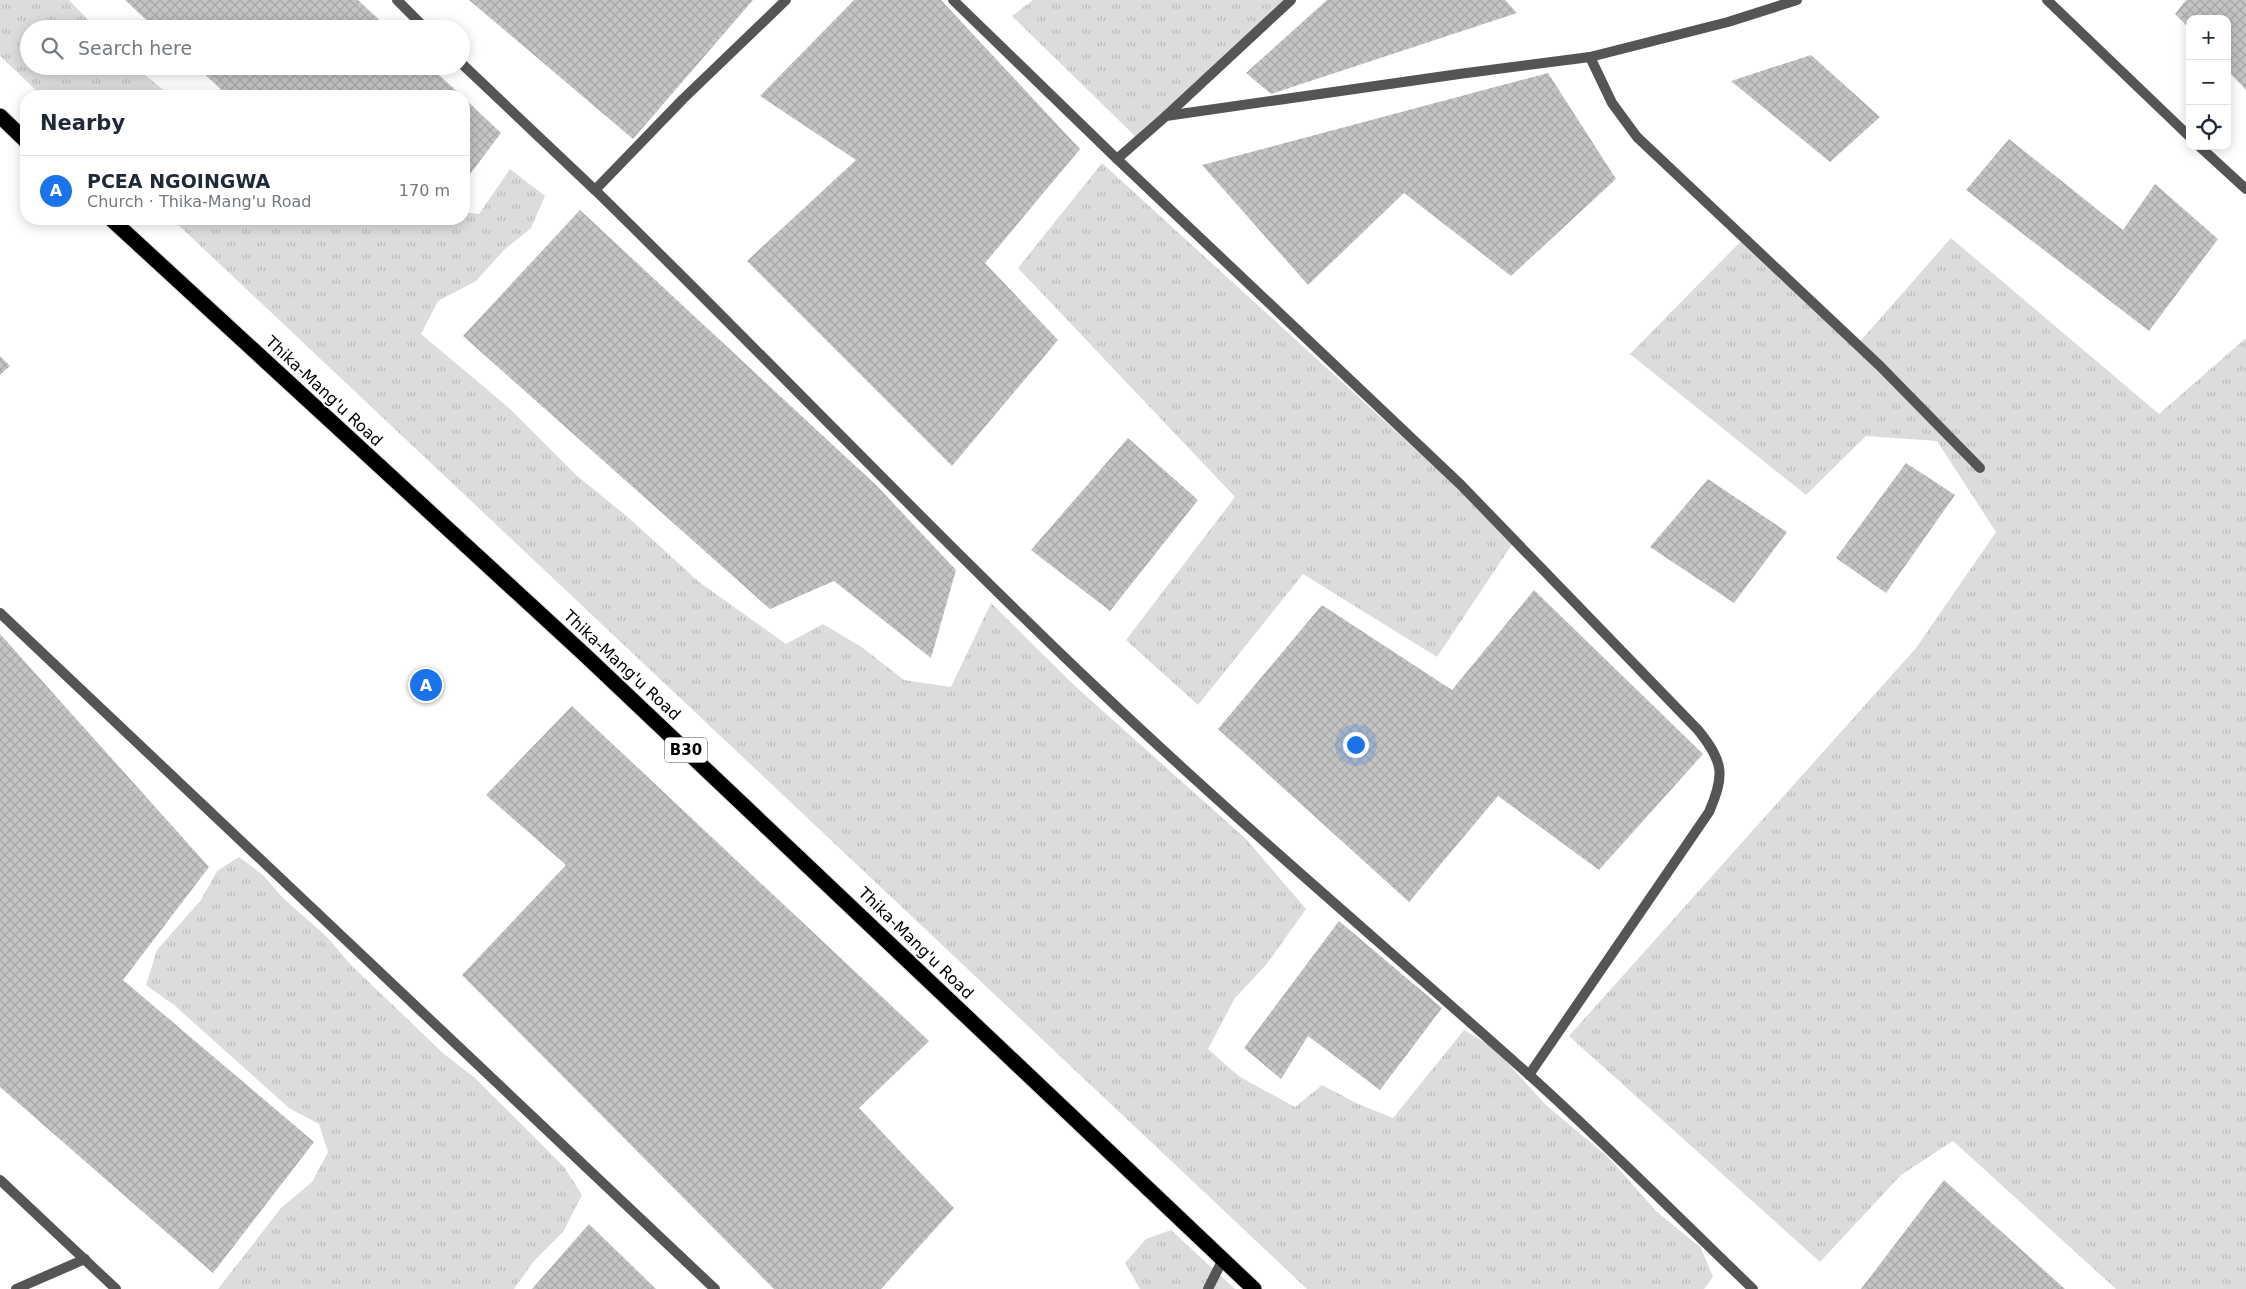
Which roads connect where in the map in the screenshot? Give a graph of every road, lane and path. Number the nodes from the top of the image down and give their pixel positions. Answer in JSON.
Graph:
{"nodes":[{"id":1,"x":397,"y":0,"type":"edge"},
{"id":2,"x":786,"y":0,"type":"edge"},
{"id":3,"x":953,"y":0,"type":"edge"},
{"id":4,"x":1291,"y":0,"type":"edge"},
{"id":5,"x":1797,"y":0,"type":"edge"},
{"id":6,"x":2047,"y":0,"type":"edge"},
{"id":7,"x":417,"y":20,"type":"edge"},
{"id":8,"x":1590,"y":57,"type":"junction"},
{"id":9,"x":470,"y":72,"type":"edge"},
{"id":10,"x":0,"y":116,"type":"edge"},
{"id":11,"x":1166,"y":116,"type":"junction"},
{"id":12,"x":2186,"y":133,"type":"edge"},
{"id":13,"x":20,"y":134,"type":"edge"},
{"id":14,"x":2203,"y":150,"type":"edge"},
{"id":15,"x":1117,"y":159,"type":"junction"},
{"id":16,"x":595,"y":190,"type":"junction"},
{"id":17,"x":2246,"y":190,"type":"edge"},
{"id":18,"x":118,"y":225,"type":"edge"},
{"id":19,"x":1980,"y":468,"type":"dead end"},
{"id":20,"x":0,"y":613,"type":"edge"},
{"id":21,"x":1529,"y":1075,"type":"junction"},
{"id":22,"x":0,"y":1180,"type":"edge"},
{"id":23,"x":1223,"y":1258,"type":"junction"},
{"id":24,"x":85,"y":1260,"type":"junction"},
{"id":25,"x":16,"y":1289,"type":"edge"},
{"id":26,"x":116,"y":1289,"type":"edge"},
{"id":27,"x":715,"y":1289,"type":"edge"},
{"id":28,"x":1208,"y":1289,"type":"edge"},
{"id":29,"x":1254,"y":1289,"type":"edge"},
{"id":30,"x":1753,"y":1289,"type":"edge"}],
"edges":[{"from":1,"to":7,"type":"street"},
{"from":2,"to":16,"type":"street"},
{"from":3,"to":15,"type":"street"},
{"from":4,"to":11,"type":"street"},
{"from":5,"to":8,"type":"street"},
{"from":6,"to":12,"type":"street"},
{"from":8,"to":11,"type":"street"},
{"from":8,"to":19,"type":"street"},
{"from":9,"to":16,"type":"street"},
{"from":10,"to":13,"type":"highway"},
{"from":11,"to":15,"type":"street"},
{"from":14,"to":17,"type":"street"},
{"from":15,"to":21,"type":"street"},
{"from":16,"to":21,"type":"street"},
{"from":18,"to":23,"type":"highway","name":"Thika-Mang'u Road","number":"B30"},
{"from":20,"to":27,"type":"street"},
{"from":21,"to":30,"type":"street"},
{"from":22,"to":24,"type":"street"},
{"from":23,"to":28,"type":"street"},
{"from":23,"to":29,"type":"highway","name":"Thika-Mang'u Road","number":"B30"},
{"from":24,"to":25,"type":"street"},
{"from":24,"to":26,"type":"street"}]}
